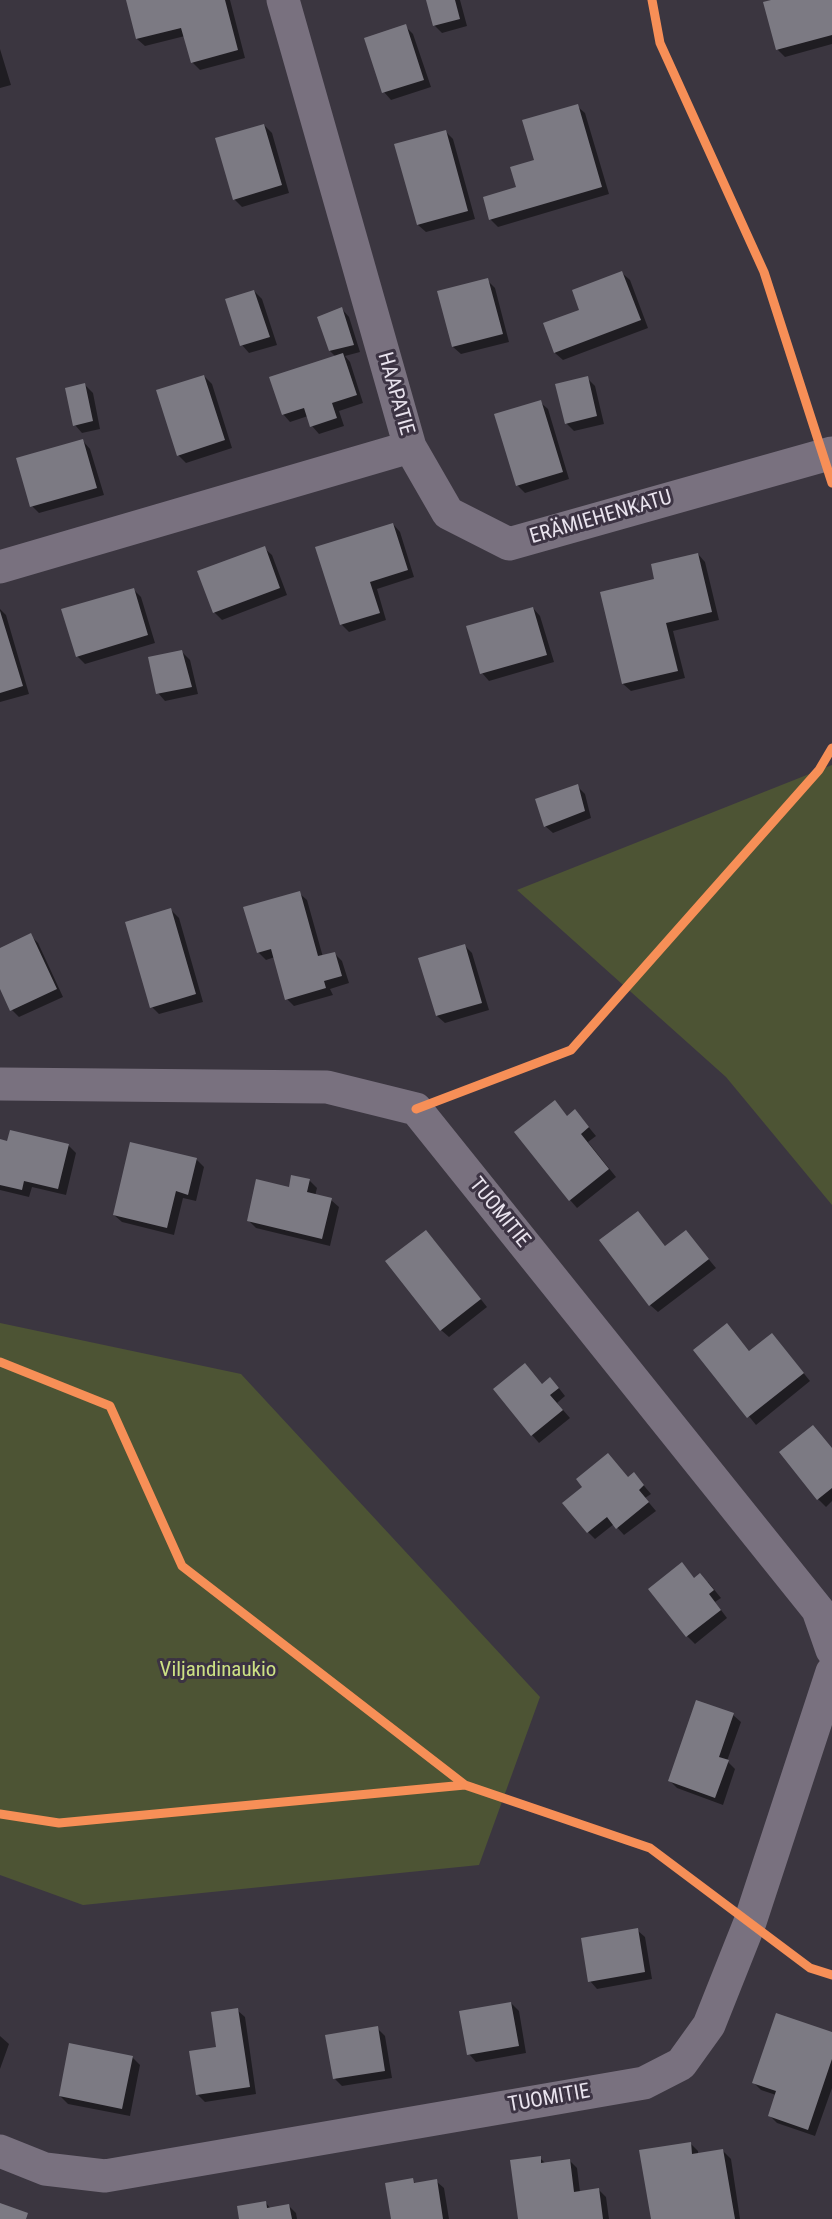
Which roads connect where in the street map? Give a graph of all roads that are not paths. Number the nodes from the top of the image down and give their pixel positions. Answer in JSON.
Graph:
{"nodes":[{"id":1,"x":283,"y":0,"type":"edge"},
{"id":2,"x":410,"y":447,"type":"junction"},
{"id":3,"x":832,"y":453,"type":"edge"},
{"id":4,"x":0,"y":567,"type":"edge"},
{"id":5,"x":0,"y":1084,"type":"edge"},
{"id":6,"x":832,"y":1650,"type":"edge"},
{"id":7,"x":832,"y":1672,"type":"edge"},
{"id":8,"x":0,"y":2151,"type":"edge"}],
"edges":[{"from":1,"to":2,"type":"street","name":"HAAPATIE"},
{"from":2,"to":3,"type":"street","name":"ERÄMIEHENKATU"},
{"from":2,"to":4,"type":"street","name":"HAAPATIE"},
{"from":5,"to":6,"type":"street","name":"TUOMITIE"},
{"from":7,"to":8,"type":"street","name":"TUOMITIE"}]}
